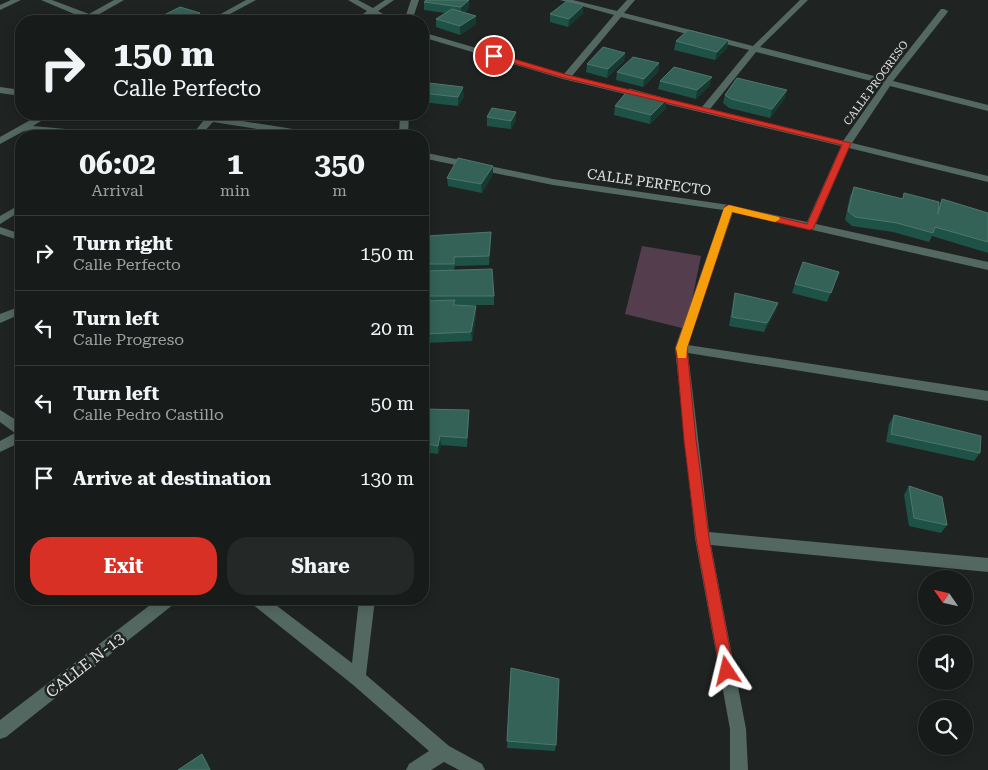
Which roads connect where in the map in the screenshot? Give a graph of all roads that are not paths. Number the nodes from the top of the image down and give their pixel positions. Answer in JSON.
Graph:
{"nodes":[{"id":1,"x":17,"y":0,"type":"edge"},
{"id":2,"x":45,"y":0,"type":"edge"},
{"id":3,"x":120,"y":0,"type":"edge"},
{"id":4,"x":252,"y":0,"type":"edge"},
{"id":5,"x":352,"y":0,"type":"edge"},
{"id":6,"x":390,"y":0,"type":"edge"},
{"id":7,"x":415,"y":0,"type":"edge"},
{"id":8,"x":564,"y":0,"type":"edge"},
{"id":9,"x":631,"y":0,"type":"edge"},
{"id":10,"x":804,"y":0,"type":"edge"},
{"id":11,"x":0,"y":8,"type":"edge"},
{"id":12,"x":944,"y":10,"type":"dead end"},
{"id":13,"x":373,"y":12,"type":"junction"},
{"id":14,"x":619,"y":14,"type":"junction"},
{"id":15,"x":84,"y":15,"type":"edge"},
{"id":16,"x":93,"y":15,"type":"edge"},
{"id":17,"x":223,"y":15,"type":"edge"},
{"id":18,"x":368,"y":15,"type":"edge"},
{"id":19,"x":379,"y":15,"type":"edge"},
{"id":20,"x":410,"y":15,"type":"edge"},
{"id":21,"x":429,"y":36,"type":"edge"},
{"id":22,"x":755,"y":48,"type":"junction"},
{"id":23,"x":566,"y":77,"type":"junction"},
{"id":24,"x":888,"y":82,"type":"junction"},
{"id":25,"x":0,"y":90,"type":"edge"},
{"id":26,"x":15,"y":92,"type":"edge"},
{"id":27,"x":988,"y":108,"type":"edge"},
{"id":28,"x":705,"y":110,"type":"junction"},
{"id":29,"x":37,"y":120,"type":"edge"},
{"id":30,"x":209,"y":120,"type":"edge"},
{"id":31,"x":234,"y":120,"type":"edge"},
{"id":32,"x":23,"y":128,"type":"junction"},
{"id":33,"x":19,"y":130,"type":"edge"},
{"id":34,"x":45,"y":130,"type":"edge"},
{"id":35,"x":200,"y":130,"type":"edge"},
{"id":36,"x":286,"y":130,"type":"edge"},
{"id":37,"x":15,"y":133,"type":"edge"},
{"id":38,"x":0,"y":141,"type":"edge"},
{"id":39,"x":847,"y":143,"type":"junction"},
{"id":40,"x":429,"y":156,"type":"edge"},
{"id":41,"x":988,"y":179,"type":"edge"},
{"id":42,"x":729,"y":208,"type":"junction"},
{"id":43,"x":15,"y":211,"type":"edge"},
{"id":44,"x":0,"y":221,"type":"edge"},
{"id":45,"x":810,"y":227,"type":"junction"},
{"id":46,"x":0,"y":230,"type":"edge"},
{"id":47,"x":15,"y":236,"type":"edge"},
{"id":48,"x":988,"y":266,"type":"edge"},
{"id":49,"x":15,"y":313,"type":"edge"},
{"id":50,"x":0,"y":320,"type":"edge"},
{"id":51,"x":681,"y":348,"type":"junction"},
{"id":52,"x":988,"y":396,"type":"edge"},
{"id":53,"x":0,"y":415,"type":"edge"},
{"id":54,"x":15,"y":426,"type":"edge"},
{"id":55,"x":15,"y":439,"type":"edge"},
{"id":56,"x":0,"y":448,"type":"edge"},
{"id":57,"x":702,"y":538,"type":"junction"},
{"id":58,"x":988,"y":565,"type":"edge"},
{"id":59,"x":161,"y":605,"type":"edge"},
{"id":60,"x":265,"y":605,"type":"edge"},
{"id":61,"x":366,"y":605,"type":"edge"},
{"id":62,"x":358,"y":678,"type":"junction"},
{"id":63,"x":0,"y":731,"type":"edge"},
{"id":64,"x":444,"y":752,"type":"junction"},
{"id":65,"x":414,"y":770,"type":"edge"},
{"id":66,"x":476,"y":770,"type":"edge"},
{"id":67,"x":740,"y":770,"type":"edge"}],
"edges":[{"from":1,"to":11,"type":"street"},
{"from":2,"to":15,"type":"street"},
{"from":3,"to":16,"type":"street"},
{"from":4,"to":17,"type":"street"},
{"from":5,"to":13,"type":"street"},
{"from":6,"to":13,"type":"street"},
{"from":7,"to":20,"type":"street"},
{"from":8,"to":14,"type":"street"},
{"from":9,"to":14,"type":"street"},
{"from":10,"to":22,"type":"street"},
{"from":12,"to":24,"type":"street","name":"CALLE PROGRESO"},
{"from":13,"to":18,"type":"street"},
{"from":13,"to":19,"type":"street"},
{"from":14,"to":22,"type":"street"},
{"from":14,"to":23,"type":"street"},
{"from":21,"to":23,"type":"street"},
{"from":22,"to":24,"type":"street"},
{"from":22,"to":28,"type":"street"},
{"from":23,"to":28,"type":"street"},
{"from":24,"to":27,"type":"street"},
{"from":24,"to":39,"type":"street","name":"CALLE PROGRESO"},
{"from":25,"to":26,"type":"street"},
{"from":28,"to":39,"type":"street"},
{"from":29,"to":32,"type":"street"},
{"from":30,"to":35,"type":"street"},
{"from":31,"to":36,"type":"street"},
{"from":32,"to":33,"type":"street"},
{"from":32,"to":34,"type":"street"},
{"from":37,"to":38,"type":"street"},
{"from":39,"to":41,"type":"street"},
{"from":39,"to":45,"type":"street","name":"CALLE PROGRESO"},
{"from":40,"to":42,"type":"street","name":"CALLE PERFECTO"},
{"from":42,"to":45,"type":"street","name":"CALLE PERFECTO"},
{"from":42,"to":51,"type":"street"},
{"from":43,"to":44,"type":"street"},
{"from":45,"to":48,"type":"street","name":"CALLE PERFECTO"},
{"from":46,"to":47,"type":"street"},
{"from":49,"to":50,"type":"street"},
{"from":51,"to":52,"type":"street"},
{"from":51,"to":57,"type":"street"},
{"from":53,"to":54,"type":"street"},
{"from":55,"to":56,"type":"street"},
{"from":57,"to":58,"type":"street"},
{"from":57,"to":67,"type":"street"},
{"from":59,"to":63,"type":"street","name":"CALLE N-13"},
{"from":60,"to":62,"type":"street"},
{"from":61,"to":62,"type":"street"},
{"from":62,"to":64,"type":"street"},
{"from":64,"to":65,"type":"street"},
{"from":64,"to":66,"type":"street"}]}
